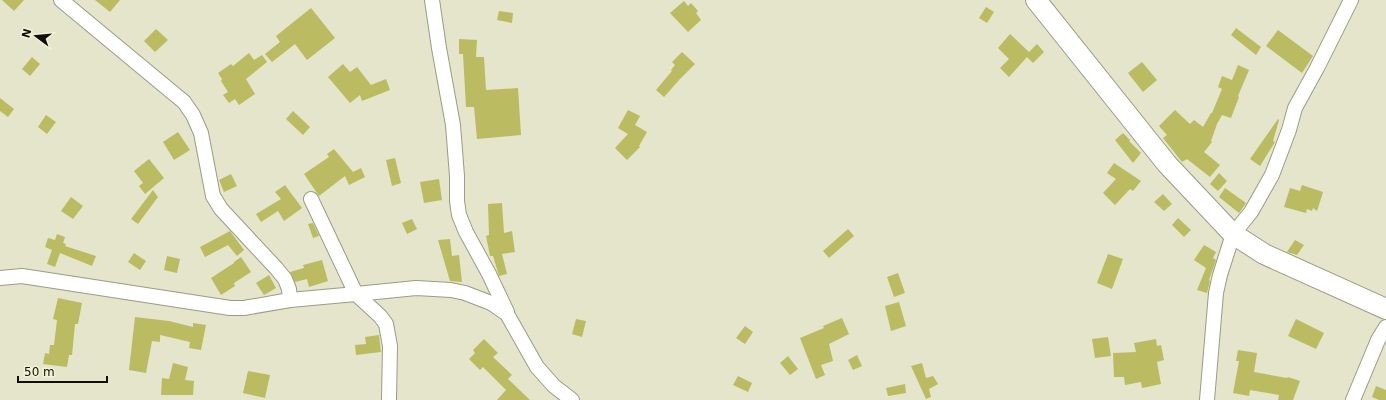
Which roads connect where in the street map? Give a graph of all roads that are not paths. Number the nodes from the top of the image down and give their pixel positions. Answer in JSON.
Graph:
{"nodes":[{"id":1,"x":61,"y":0,"type":"edge"},
{"id":2,"x":432,"y":0,"type":"edge"},
{"id":3,"x":1036,"y":0,"type":"edge"},
{"id":4,"x":1351,"y":0,"type":"edge"},
{"id":5,"x":311,"y":199,"type":"dead end"},
{"id":6,"x":1233,"y":234,"type":"junction"},
{"id":7,"x":0,"y":278,"type":"edge"},
{"id":8,"x":356,"y":294,"type":"junction"},
{"id":9,"x":290,"y":300,"type":"junction"},
{"id":10,"x":1386,"y":309,"type":"edge"},
{"id":11,"x":508,"y":314,"type":"junction"},
{"id":12,"x":1386,"y":327,"type":"edge"},
{"id":13,"x":390,"y":400,"type":"edge"},
{"id":14,"x":572,"y":400,"type":"edge"},
{"id":15,"x":1207,"y":400,"type":"edge"},
{"id":16,"x":1352,"y":400,"type":"edge"}],
"edges":[{"from":1,"to":9,"type":"street"},
{"from":2,"to":11,"type":"street"},
{"from":3,"to":6,"type":"street"},
{"from":4,"to":6,"type":"street"},
{"from":5,"to":8,"type":"street"},
{"from":6,"to":10,"type":"street"},
{"from":6,"to":15,"type":"street"},
{"from":7,"to":9,"type":"street"},
{"from":8,"to":9,"type":"street"},
{"from":8,"to":11,"type":"street"},
{"from":8,"to":13,"type":"street"},
{"from":11,"to":14,"type":"street"},
{"from":12,"to":16,"type":"street"}]}
